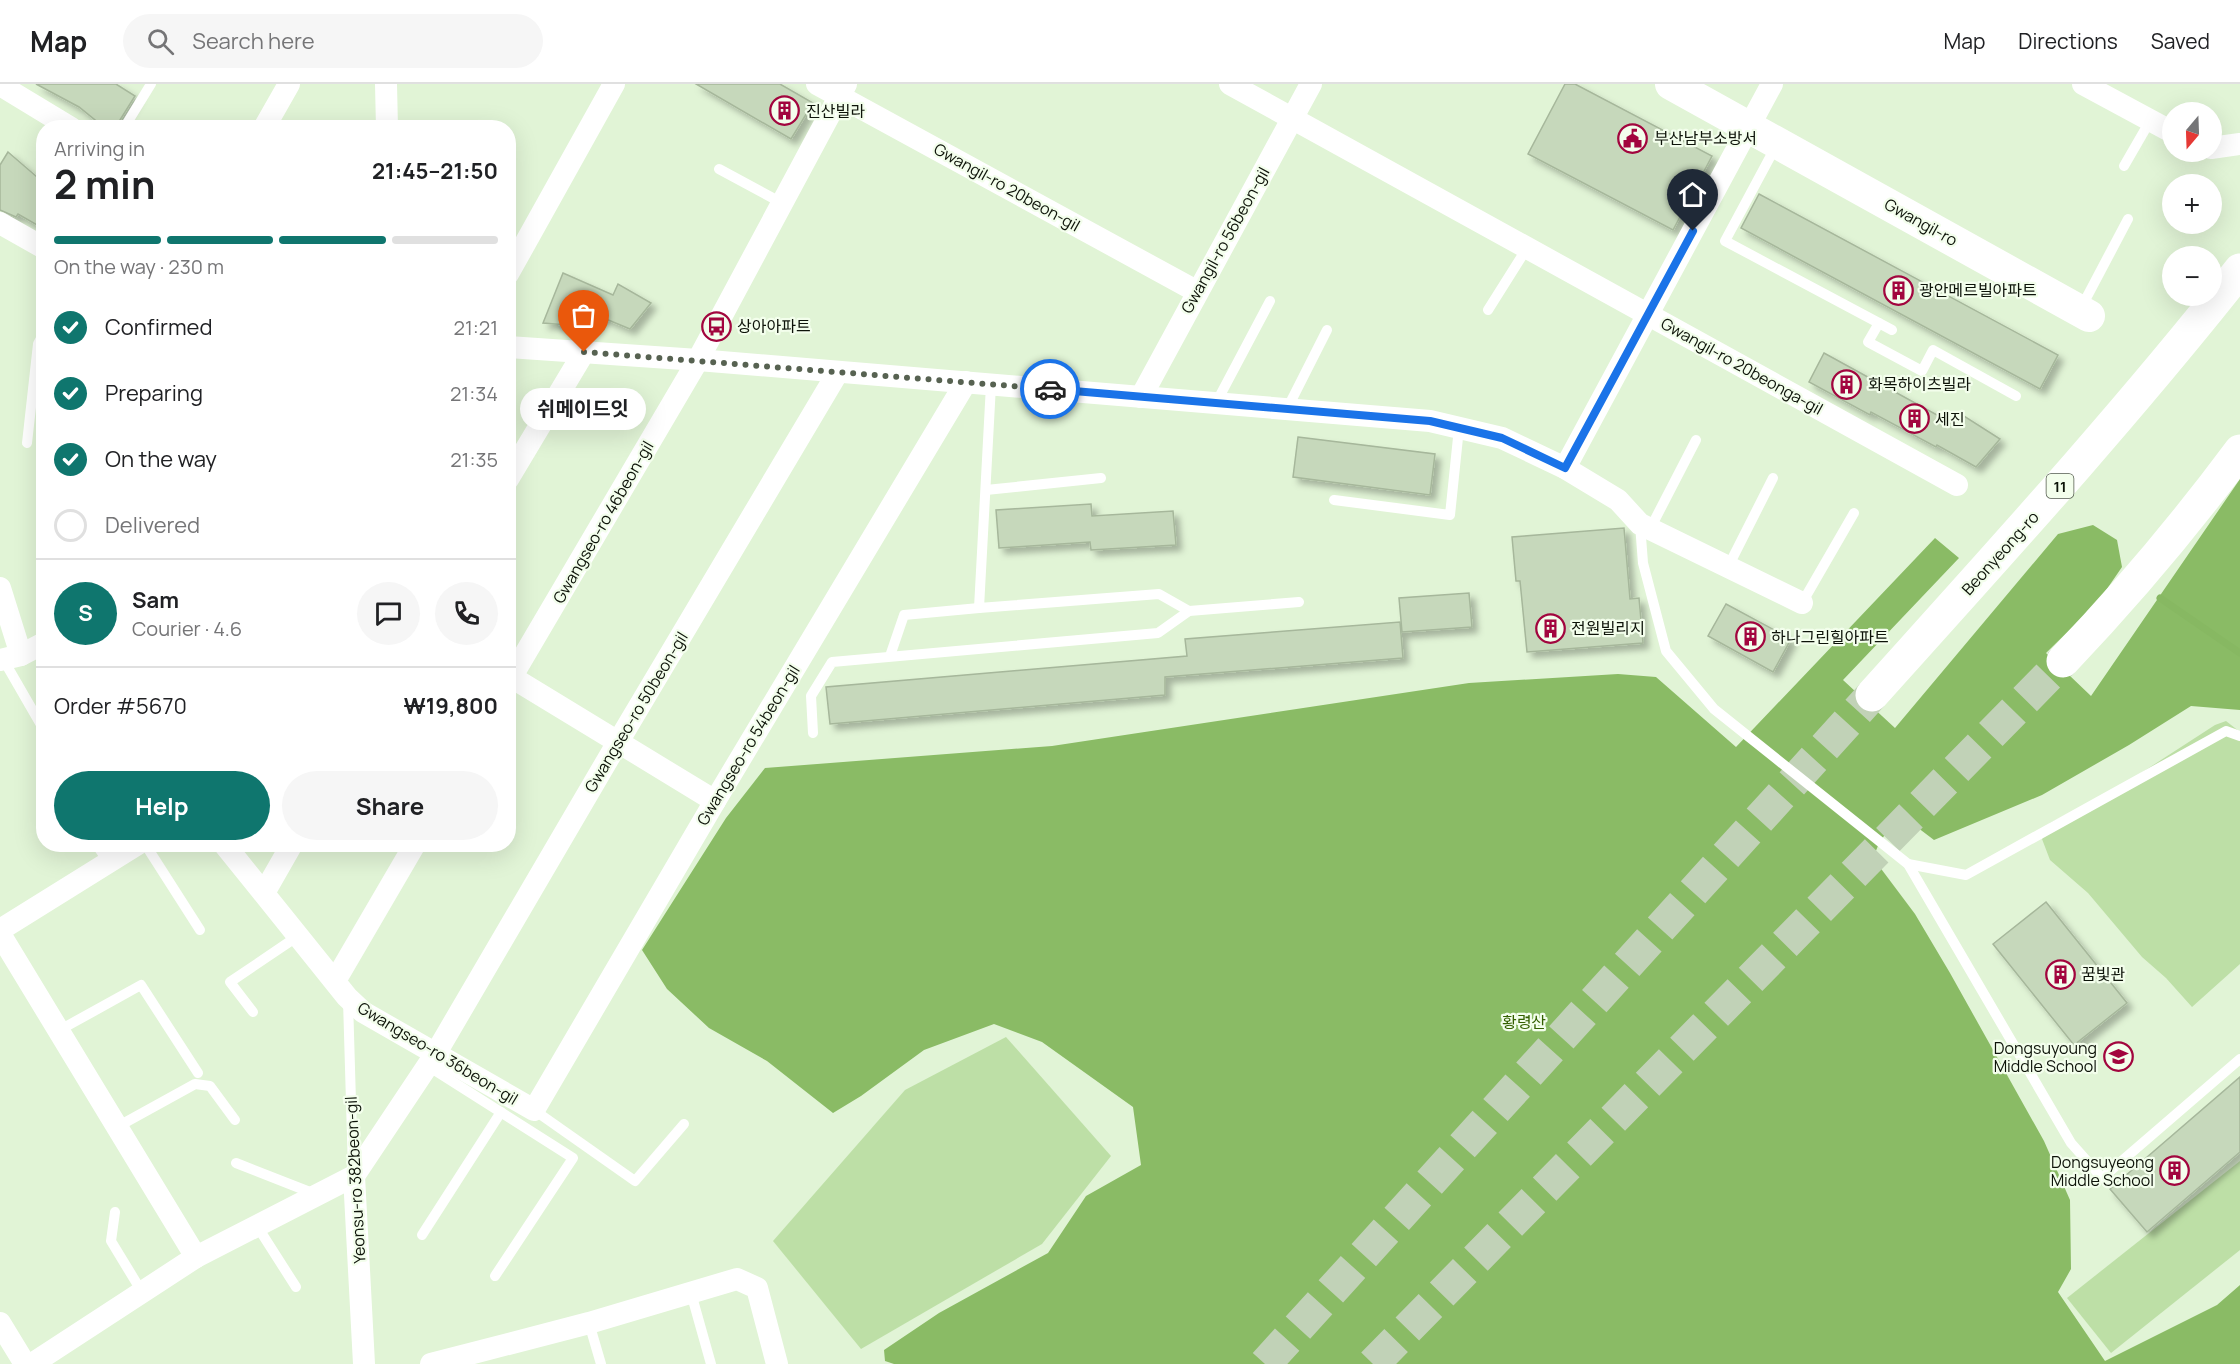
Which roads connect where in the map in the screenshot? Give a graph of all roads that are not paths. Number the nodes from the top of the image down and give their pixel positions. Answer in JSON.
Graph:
{"nodes":[{"id":1,"x":151,"y":84,"type":"edge"},
{"id":2,"x":289,"y":84,"type":"edge"},
{"id":3,"x":386,"y":84,"type":"edge"},
{"id":4,"x":614,"y":84,"type":"edge"},
{"id":5,"x":817,"y":84,"type":"edge"},
{"id":6,"x":1230,"y":84,"type":"edge"},
{"id":7,"x":1311,"y":84,"type":"edge"},
{"id":8,"x":1671,"y":84,"type":"edge"},
{"id":9,"x":1772,"y":84,"type":"edge"},
{"id":10,"x":2083,"y":84,"type":"edge"},
{"id":11,"x":0,"y":85,"type":"edge"},
{"id":12,"x":842,"y":90,"type":"edge"},
{"id":13,"x":1292,"y":118,"type":"junction"},
{"id":14,"x":58,"y":120,"type":"edge"},
{"id":15,"x":129,"y":120,"type":"edge"},
{"id":16,"x":269,"y":120,"type":"edge"},
{"id":17,"x":387,"y":120,"type":"edge"},
{"id":18,"x":2150,"y":121,"type":"junction"},
{"id":19,"x":1749,"y":127,"type":"junction"},
{"id":20,"x":2162,"y":127,"type":"edge"},
{"id":21,"x":1778,"y":143,"type":"junction"},
{"id":22,"x":2240,"y":144,"type":"edge"},
{"id":23,"x":2222,"y":146,"type":"edge"},
{"id":24,"x":2124,"y":166,"type":"dead end"},
{"id":25,"x":719,"y":169,"type":"dead end"},
{"id":26,"x":782,"y":203,"type":"junction"},
{"id":27,"x":2128,"y":219,"type":"dead end"},
{"id":28,"x":0,"y":223,"type":"edge"},
{"id":29,"x":36,"y":243,"type":"edge"},
{"id":30,"x":1527,"y":248,"type":"junction"},
{"id":31,"x":516,"y":260,"type":"edge"},
{"id":32,"x":2240,"y":270,"type":"edge"},
{"id":33,"x":1196,"y":291,"type":"junction"},
{"id":34,"x":1270,"y":301,"type":"dead end"},
{"id":35,"x":1488,"y":310,"type":"dead end"},
{"id":36,"x":2084,"y":313,"type":"joint"},
{"id":37,"x":1648,"y":314,"type":"junction"},
{"id":38,"x":1879,"y":323,"type":"junction"},
{"id":39,"x":1327,"y":330,"type":"dead end"},
{"id":40,"x":1892,"y":330,"type":"dead end"},
{"id":41,"x":516,"y":348,"type":"edge"},
{"id":42,"x":584,"y":352,"type":"junction"},
{"id":43,"x":698,"y":360,"type":"junction"},
{"id":44,"x":36,"y":362,"type":"edge"},
{"id":45,"x":838,"y":372,"type":"junction"},
{"id":46,"x":966,"y":382,"type":"junction"},
{"id":47,"x":991,"y":385,"type":"junction"},
{"id":48,"x":2016,"y":396,"type":"dead end"},
{"id":49,"x":1141,"y":397,"type":"junction"},
{"id":50,"x":1216,"y":403,"type":"junction"},
{"id":51,"x":1287,"y":409,"type":"junction"},
{"id":52,"x":1459,"y":428,"type":"junction"},
{"id":53,"x":1696,"y":440,"type":"dead end"},
{"id":54,"x":27,"y":443,"type":"dead end"},
{"id":55,"x":2240,"y":451,"type":"edge"},
{"id":56,"x":516,"y":466,"type":"edge"},
{"id":57,"x":1565,"y":468,"type":"junction"},
{"id":58,"x":1101,"y":478,"type":"dead end"},
{"id":59,"x":1773,"y":478,"type":"dead end"},
{"id":60,"x":1957,"y":485,"type":"dead end"},
{"id":61,"x":986,"y":490,"type":"junction"},
{"id":62,"x":1335,"y":500,"type":"dead end"},
{"id":63,"x":1854,"y":513,"type":"dead end"},
{"id":64,"x":1645,"y":526,"type":"junction"},
{"id":65,"x":1728,"y":567,"type":"junction"},
{"id":66,"x":0,"y":588,"type":"edge"},
{"id":67,"x":1299,"y":602,"type":"dead end"},
{"id":68,"x":1802,"y":603,"type":"joint"},
{"id":69,"x":979,"y":608,"type":"junction"},
{"id":70,"x":1188,"y":611,"type":"junction"},
{"id":71,"x":36,"y":646,"type":"edge"},
{"id":72,"x":890,"y":656,"type":"junction"},
{"id":73,"x":8,"y":658,"type":"edge"},
{"id":74,"x":2063,"y":661,"type":"tunnel mouth"},
{"id":75,"x":516,"y":669,"type":"edge"},
{"id":76,"x":516,"y":682,"type":"edge"},
{"id":77,"x":1872,"y":695,"type":"tunnel mouth"},
{"id":78,"x":36,"y":714,"type":"edge"},
{"id":79,"x":813,"y":733,"type":"dead end"},
{"id":80,"x":2240,"y":736,"type":"edge"},
{"id":81,"x":618,"y":742,"type":"junction"},
{"id":82,"x":715,"y":801,"type":"junction"},
{"id":83,"x":151,"y":852,"type":"edge"},
{"id":84,"x":231,"y":852,"type":"edge"},
{"id":85,"x":287,"y":852,"type":"edge"},
{"id":86,"x":411,"y":852,"type":"edge"},
{"id":87,"x":103,"y":854,"type":"edge"},
{"id":88,"x":1908,"y":864,"type":"junction"},
{"id":89,"x":264,"y":893,"type":"junction"},
{"id":90,"x":200,"y":930,"type":"dead end"},
{"id":91,"x":0,"y":932,"type":"edge"},
{"id":92,"x":298,"y":936,"type":"junction"},
{"id":93,"x":341,"y":989,"type":"junction"},
{"id":94,"x":253,"y":1012,"type":"dead end"},
{"id":95,"x":58,"y":1030,"type":"junction"},
{"id":96,"x":2240,"y":1059,"type":"edge"},
{"id":97,"x":432,"y":1060,"type":"junction"},
{"id":98,"x":198,"y":1073,"type":"dead end"},
{"id":99,"x":534,"y":1110,"type":"junction"},
{"id":100,"x":501,"y":1112,"type":"junction"},
{"id":101,"x":235,"y":1120,"type":"dead end"},
{"id":102,"x":684,"y":1124,"type":"dead end"},
{"id":103,"x":117,"y":1127,"type":"junction"},
{"id":104,"x":236,"y":1163,"type":"dead end"},
{"id":105,"x":354,"y":1176,"type":"junction"},
{"id":106,"x":318,"y":1195,"type":"junction"},
{"id":107,"x":115,"y":1212,"type":"dead end"},
{"id":108,"x":257,"y":1226,"type":"junction"},
{"id":109,"x":422,"y":1235,"type":"dead end"},
{"id":110,"x":196,"y":1257,"type":"junction"},
{"id":111,"x":495,"y":1276,"type":"dead end"},
{"id":112,"x":296,"y":1287,"type":"dead end"},
{"id":113,"x":142,"y":1292,"type":"junction"},
{"id":114,"x":691,"y":1293,"type":"junction"},
{"id":115,"x":0,"y":1323,"type":"edge"},
{"id":116,"x":590,"y":1323,"type":"junction"},
{"id":117,"x":25,"y":1364,"type":"edge"},
{"id":118,"x":32,"y":1364,"type":"edge"},
{"id":119,"x":364,"y":1364,"type":"edge"},
{"id":120,"x":430,"y":1364,"type":"edge"},
{"id":121,"x":601,"y":1364,"type":"edge"},
{"id":122,"x":711,"y":1364,"type":"edge"},
{"id":123,"x":777,"y":1364,"type":"edge"}],
"edges":[{"from":1,"to":15,"type":"lane"},
{"from":2,"to":16,"type":"street"},
{"from":3,"to":17,"type":"street"},
{"from":4,"to":31,"type":"street"},
{"from":5,"to":12,"type":"street","name":"Gwangil-ro 20beon-gil"},
{"from":6,"to":13,"type":"street","name":"Gwangil-ro 20beonga-gil"},
{"from":7,"to":13,"type":"street","name":"Gwangil-ro 56beon-gil"},
{"from":8,"to":19,"type":"street","name":"Gwangil-ro"},
{"from":9,"to":19,"type":"street"},
{"from":10,"to":18,"type":"street"},
{"from":11,"to":14,"type":"street"},
{"from":12,"to":26,"type":"street","name":"Gwangseo-ro 46beon-gil"},
{"from":12,"to":33,"type":"street","name":"Gwangil-ro 20beon-gil"},
{"from":13,"to":30,"type":"street","name":"Gwangil-ro 20beonga-gil"},
{"from":13,"to":33,"type":"street","name":"Gwangil-ro 56beon-gil"},
{"from":18,"to":20,"type":"street"},
{"from":18,"to":24,"type":"lane"},
{"from":19,"to":21,"type":"street","name":"Gwangil-ro"},
{"from":19,"to":37,"type":"street"},
{"from":21,"to":36,"type":"street","name":"Gwangil-ro"},
{"from":21,"to":38,"type":"lane"},
{"from":22,"to":23,"type":"street"},
{"from":25,"to":26,"type":"lane"},
{"from":26,"to":43,"type":"street","name":"Gwangseo-ro 46beon-gil"},
{"from":27,"to":36,"type":"lane","name":"Gwangil-ro"},
{"from":28,"to":29,"type":"street"},
{"from":30,"to":35,"type":"lane"},
{"from":30,"to":37,"type":"street","name":"Gwangil-ro 20beonga-gil"},
{"from":32,"to":77,"type":"highway","name":"Beonyeong-ro","number":"11"},
{"from":33,"to":49,"type":"street","name":"Gwangil-ro 56beon-gil"},
{"from":34,"to":50,"type":"lane"},
{"from":37,"to":57,"type":"street"},
{"from":37,"to":60,"type":"street","name":"Gwangil-ro 20beonga-gil"},
{"from":38,"to":40,"type":"lane"},
{"from":38,"to":48,"type":"lane"},
{"from":39,"to":51,"type":"lane"},
{"from":41,"to":42,"type":"street"},
{"from":42,"to":43,"type":"street"},
{"from":42,"to":56,"type":"street"},
{"from":43,"to":45,"type":"street"},
{"from":43,"to":75,"type":"street","name":"Gwangseo-ro 46beon-gil"},
{"from":44,"to":54,"type":"lane"},
{"from":45,"to":46,"type":"street"},
{"from":45,"to":81,"type":"street","name":"Gwangseo-ro 50beon-gil"},
{"from":46,"to":47,"type":"street"},
{"from":46,"to":82,"type":"street","name":"Gwangseo-ro 54beon-gil"},
{"from":47,"to":49,"type":"street"},
{"from":47,"to":61,"type":"lane"},
{"from":49,"to":50,"type":"street"},
{"from":50,"to":51,"type":"street"},
{"from":51,"to":52,"type":"street"},
{"from":52,"to":57,"type":"street"},
{"from":52,"to":62,"type":"lane"},
{"from":53,"to":64,"type":"lane"},
{"from":55,"to":74,"type":"highway"},
{"from":57,"to":64,"type":"street"},
{"from":58,"to":61,"type":"lane"},
{"from":59,"to":65,"type":"lane"},
{"from":61,"to":69,"type":"lane"},
{"from":63,"to":68,"type":"lane"},
{"from":64,"to":65,"type":"street"},
{"from":64,"to":88,"type":"lane"},
{"from":65,"to":68,"type":"street"},
{"from":66,"to":73,"type":"street"},
{"from":67,"to":70,"type":"lane"},
{"from":69,"to":70,"type":"lane"},
{"from":69,"to":72,"type":"lane"},
{"from":70,"to":72,"type":"lane"},
{"from":71,"to":73,"type":"street"},
{"from":72,"to":79,"type":"lane"},
{"from":73,"to":78,"type":"lane"},
{"from":76,"to":81,"type":"street"},
{"from":80,"to":88,"type":"lane"},
{"from":81,"to":82,"type":"street"},
{"from":81,"to":97,"type":"street","name":"Gwangseo-ro 50beon-gil"},
{"from":82,"to":99,"type":"street","name":"Gwangseo-ro 54beon-gil"},
{"from":83,"to":90,"type":"lane"},
{"from":84,"to":89,"type":"street","name":"Gwangseo-ro 36beon-gil"},
{"from":85,"to":89,"type":"street"},
{"from":86,"to":93,"type":"street"},
{"from":87,"to":91,"type":"street"},
{"from":88,"to":96,"type":"lane"},
{"from":89,"to":92,"type":"street","name":"Gwangseo-ro 36beon-gil"},
{"from":91,"to":95,"type":"street"},
{"from":92,"to":93,"type":"street","name":"Gwangseo-ro 36beon-gil"},
{"from":92,"to":94,"type":"lane"},
{"from":93,"to":97,"type":"street","name":"Gwangseo-ro 36beon-gil"},
{"from":93,"to":105,"type":"lane","name":"Yeonsu-ro 382beon-gil"},
{"from":95,"to":98,"type":"lane"},
{"from":95,"to":103,"type":"street"},
{"from":97,"to":99,"type":"street","name":"Gwangseo-ro 36beon-gil"},
{"from":97,"to":100,"type":"lane"},
{"from":97,"to":105,"type":"street","name":"Gwangseo-ro 50beon-gil"},
{"from":99,"to":102,"type":"lane"},
{"from":100,"to":109,"type":"lane"},
{"from":100,"to":111,"type":"lane"},
{"from":101,"to":103,"type":"lane"},
{"from":103,"to":110,"type":"street"},
{"from":104,"to":106,"type":"lane"},
{"from":105,"to":106,"type":"street"},
{"from":105,"to":119,"type":"street","name":"Yeonsu-ro 382beon-gil"},
{"from":106,"to":108,"type":"street"},
{"from":107,"to":113,"type":"lane"},
{"from":108,"to":110,"type":"street"},
{"from":108,"to":112,"type":"lane"},
{"from":110,"to":113,"type":"street"},
{"from":113,"to":118,"type":"street"},
{"from":114,"to":116,"type":"street"},
{"from":114,"to":122,"type":"lane"},
{"from":114,"to":123,"type":"street"},
{"from":115,"to":117,"type":"street"},
{"from":116,"to":120,"type":"street"},
{"from":116,"to":121,"type":"lane"}]}
